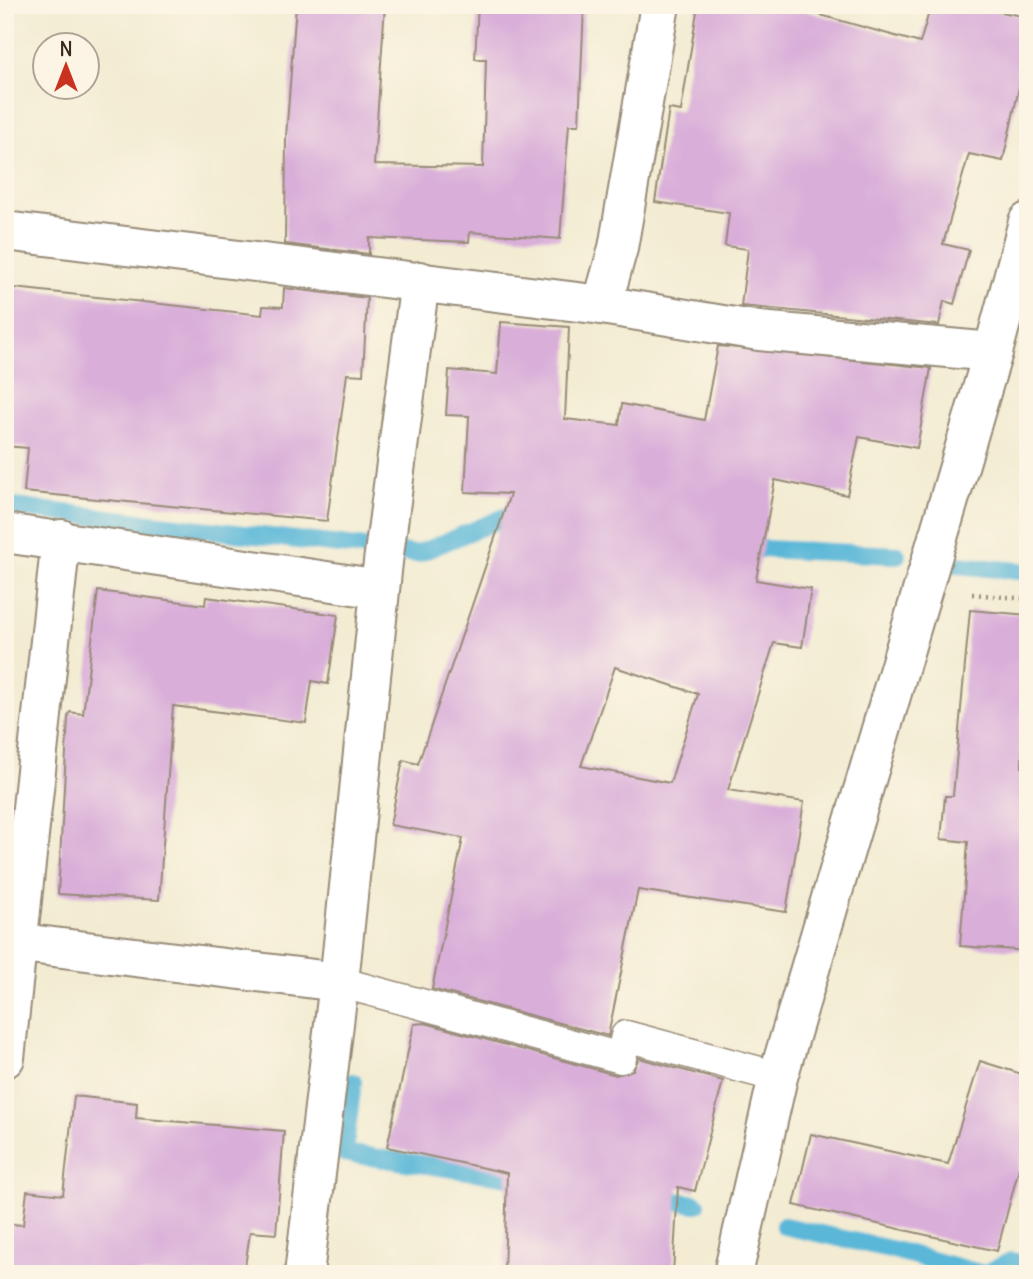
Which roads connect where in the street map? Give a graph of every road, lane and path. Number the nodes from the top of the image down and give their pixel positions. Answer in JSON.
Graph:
{"nodes":[{"id":1,"x":660,"y":5,"type":"edge"},
{"id":2,"x":1028,"y":222,"type":"edge"},
{"id":3,"x":5,"y":231,"type":"edge"},
{"id":4,"x":420,"y":281,"type":"junction"},
{"id":5,"x":602,"y":305,"type":"junction"},
{"id":6,"x":993,"y":352,"type":"junction"},
{"id":7,"x":5,"y":533,"type":"edge"},
{"id":8,"x":61,"y":539,"type":"junction"},
{"id":9,"x":383,"y":562,"type":"junction"},
{"id":10,"x":12,"y":942,"type":"edge"},
{"id":11,"x":339,"y":982,"type":"junction"},
{"id":12,"x":5,"y":1058,"type":"edge"},
{"id":13,"x":778,"y":1077,"type":"junction"},
{"id":14,"x":304,"y":1274,"type":"edge"},
{"id":15,"x":733,"y":1274,"type":"edge"}],
"edges":[{"from":1,"to":5,"type":"street"},
{"from":2,"to":6,"type":"street"},
{"from":3,"to":4,"type":"street"},
{"from":4,"to":5,"type":"street"},
{"from":4,"to":9,"type":"street"},
{"from":5,"to":6,"type":"street"},
{"from":6,"to":13,"type":"street"},
{"from":7,"to":8,"type":"street"},
{"from":8,"to":9,"type":"street"},
{"from":8,"to":10,"type":"street"},
{"from":9,"to":11,"type":"street"},
{"from":10,"to":11,"type":"street"},
{"from":10,"to":12,"type":"street"},
{"from":11,"to":13,"type":"lane"},
{"from":11,"to":14,"type":"street"},
{"from":13,"to":15,"type":"street"}]}
